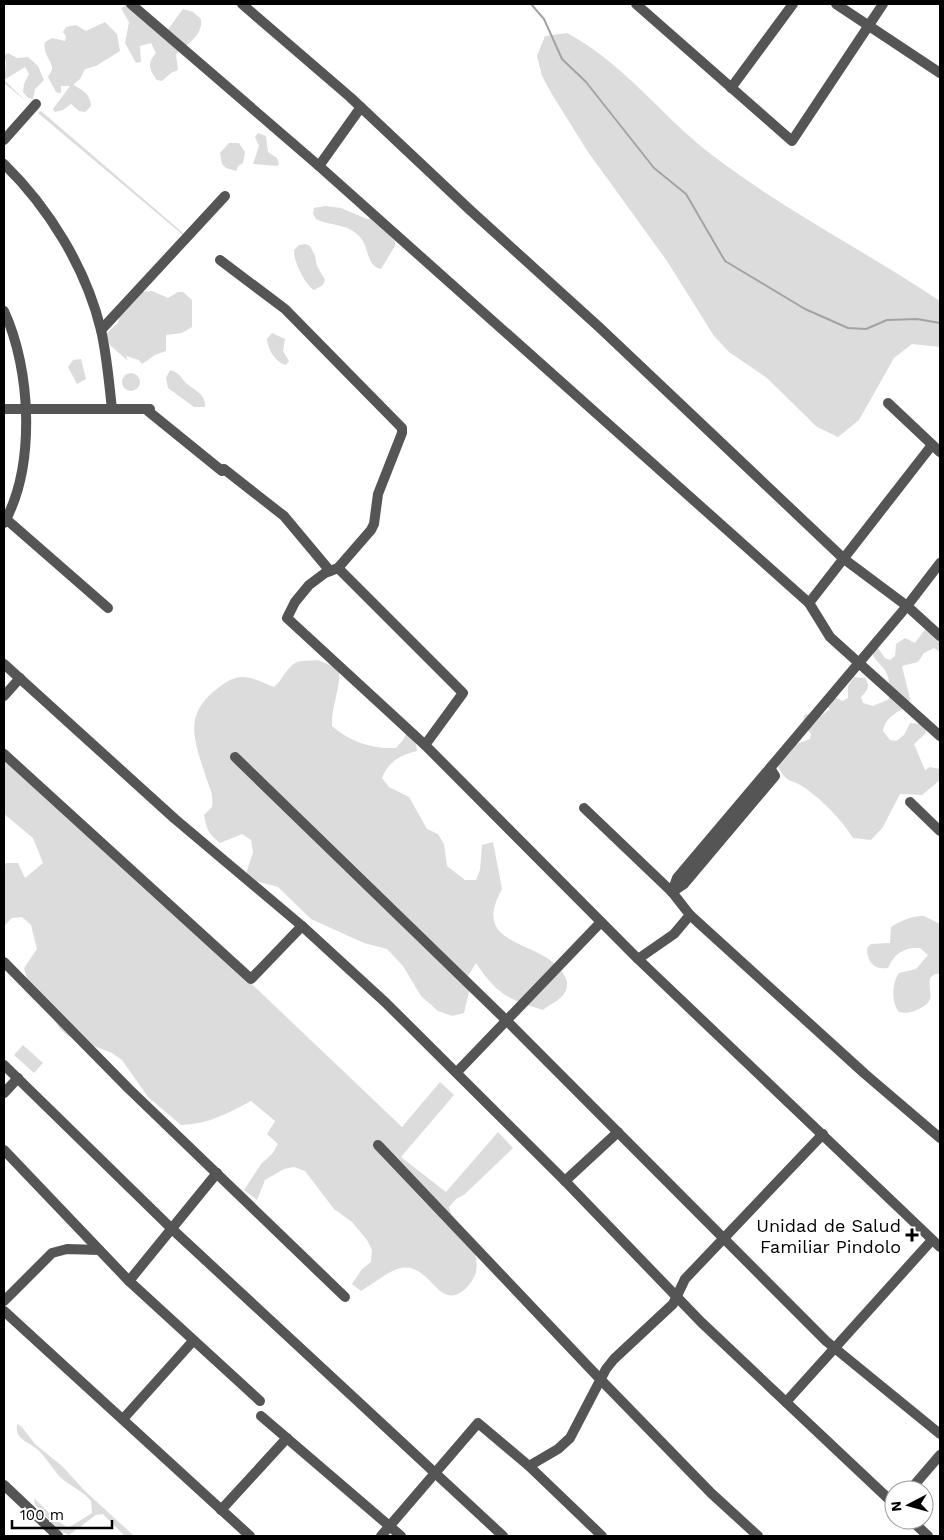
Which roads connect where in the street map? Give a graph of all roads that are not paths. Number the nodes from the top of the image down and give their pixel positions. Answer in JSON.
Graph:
{"nodes":[{"id":1,"x":131,"y":4,"type":"edge"},
{"id":2,"x":242,"y":4,"type":"edge"},
{"id":3,"x":636,"y":4,"type":"edge"},
{"id":4,"x":793,"y":4,"type":"edge"},
{"id":5,"x":836,"y":4,"type":"edge"},
{"id":6,"x":883,"y":4,"type":"edge"},
{"id":7,"x":869,"y":26,"type":"junction"},
{"id":8,"x":940,"y":72,"type":"edge"},
{"id":9,"x":731,"y":88,"type":"junction"},
{"id":10,"x":36,"y":104,"type":"dead end"},
{"id":11,"x":361,"y":107,"type":"junction"},
{"id":12,"x":4,"y":140,"type":"edge"},
{"id":13,"x":4,"y":164,"type":"edge"},
{"id":14,"x":319,"y":166,"type":"junction"},
{"id":15,"x":225,"y":196,"type":"dead end"},
{"id":16,"x":220,"y":260,"type":"dead end"},
{"id":17,"x":4,"y":311,"type":"edge"},
{"id":18,"x":101,"y":330,"type":"junction"},
{"id":19,"x":888,"y":404,"type":"dead end"},
{"id":20,"x":4,"y":409,"type":"edge"},
{"id":21,"x":26,"y":409,"type":"junction"},
{"id":22,"x":112,"y":409,"type":"junction"},
{"id":23,"x":936,"y":449,"type":"edge"},
{"id":24,"x":5,"y":521,"type":"edge"},
{"id":25,"x":844,"y":559,"type":"junction"},
{"id":26,"x":940,"y":563,"type":"edge"},
{"id":27,"x":334,"y":570,"type":"junction"},
{"id":28,"x":809,"y":603,"type":"junction"},
{"id":29,"x":907,"y":606,"type":"junction"},
{"id":30,"x":108,"y":608,"type":"dead end"},
{"id":31,"x":940,"y":636,"type":"edge"},
{"id":32,"x":859,"y":662,"type":"junction"},
{"id":33,"x":4,"y":664,"type":"edge"},
{"id":34,"x":20,"y":678,"type":"junction"},
{"id":35,"x":4,"y":696,"type":"edge"},
{"id":36,"x":940,"y":736,"type":"edge"},
{"id":37,"x":425,"y":745,"type":"junction"},
{"id":38,"x":4,"y":754,"type":"edge"},
{"id":39,"x":235,"y":757,"type":"dead end"},
{"id":40,"x":910,"y":802,"type":"dead end"},
{"id":41,"x":584,"y":808,"type":"dead end"},
{"id":42,"x":940,"y":831,"type":"edge"},
{"id":43,"x":672,"y":892,"type":"junction"},
{"id":44,"x":690,"y":915,"type":"junction"},
{"id":45,"x":601,"y":922,"type":"junction"},
{"id":46,"x":302,"y":926,"type":"junction"},
{"id":47,"x":638,"y":959,"type":"junction"},
{"id":48,"x":4,"y":962,"type":"edge"},
{"id":49,"x":506,"y":1020,"type":"junction"},
{"id":50,"x":4,"y":1065,"type":"edge"},
{"id":51,"x":458,"y":1072,"type":"junction"},
{"id":52,"x":18,"y":1078,"type":"junction"},
{"id":53,"x":4,"y":1093,"type":"edge"},
{"id":54,"x":618,"y":1132,"type":"junction"},
{"id":55,"x":823,"y":1134,"type":"junction"},
{"id":56,"x":940,"y":1138,"type":"edge"},
{"id":57,"x":378,"y":1145,"type":"dead end"},
{"id":58,"x":4,"y":1150,"type":"edge"},
{"id":59,"x":217,"y":1172,"type":"junction"},
{"id":60,"x":565,"y":1181,"type":"junction"},
{"id":61,"x":172,"y":1229,"type":"junction"},
{"id":62,"x":724,"y":1238,"type":"junction"},
{"id":63,"x":936,"y":1243,"type":"edge"},
{"id":64,"x":99,"y":1250,"type":"junction"},
{"id":65,"x":129,"y":1281,"type":"junction"},
{"id":66,"x":676,"y":1296,"type":"junction"},
{"id":67,"x":345,"y":1297,"type":"dead end"},
{"id":68,"x":4,"y":1301,"type":"edge"},
{"id":69,"x":4,"y":1311,"type":"edge"},
{"id":70,"x":193,"y":1341,"type":"junction"},
{"id":71,"x":835,"y":1348,"type":"junction"},
{"id":72,"x":601,"y":1380,"type":"junction"},
{"id":73,"x":260,"y":1401,"type":"dead end"},
{"id":74,"x":786,"y":1402,"type":"junction"},
{"id":75,"x":261,"y":1416,"type":"dead end"},
{"id":76,"x":123,"y":1419,"type":"junction"},
{"id":77,"x":940,"y":1434,"type":"edge"},
{"id":78,"x":287,"y":1438,"type":"junction"},
{"id":79,"x":940,"y":1456,"type":"edge"},
{"id":80,"x":529,"y":1466,"type":"junction"},
{"id":81,"x":437,"y":1473,"type":"junction"},
{"id":82,"x":919,"y":1480,"type":"edge"},
{"id":83,"x":4,"y":1485,"type":"edge"},
{"id":84,"x":884,"y":1495,"type":"edge"},
{"id":85,"x":221,"y":1510,"type":"junction"},
{"id":86,"x":390,"y":1526,"type":"junction"},
{"id":87,"x":58,"y":1536,"type":"edge"},
{"id":88,"x":249,"y":1536,"type":"edge"},
{"id":89,"x":381,"y":1536,"type":"edge"},
{"id":90,"x":402,"y":1536,"type":"edge"},
{"id":91,"x":503,"y":1536,"type":"edge"},
{"id":92,"x":602,"y":1536,"type":"edge"},
{"id":93,"x":758,"y":1536,"type":"edge"}],
"edges":[{"from":1,"to":14,"type":"street"},
{"from":2,"to":11,"type":"street"},
{"from":3,"to":9,"type":"street"},
{"from":4,"to":9,"type":"street"},
{"from":5,"to":7,"type":"street"},
{"from":6,"to":7,"type":"street"},
{"from":7,"to":8,"type":"street"},
{"from":7,"to":9,"type":"street"},
{"from":10,"to":12,"type":"street"},
{"from":11,"to":14,"type":"street"},
{"from":11,"to":25,"type":"street"},
{"from":13,"to":18,"type":"street"},
{"from":14,"to":28,"type":"street"},
{"from":15,"to":18,"type":"street"},
{"from":16,"to":27,"type":"street"},
{"from":17,"to":21,"type":"street"},
{"from":18,"to":22,"type":"street"},
{"from":19,"to":23,"type":"street"},
{"from":20,"to":21,"type":"street"},
{"from":21,"to":22,"type":"street"},
{"from":21,"to":24,"type":"street"},
{"from":22,"to":27,"type":"street"},
{"from":23,"to":25,"type":"street"},
{"from":24,"to":30,"type":"street"},
{"from":25,"to":28,"type":"street"},
{"from":25,"to":29,"type":"street"},
{"from":26,"to":29,"type":"street"},
{"from":27,"to":37,"type":"street"},
{"from":27,"to":37,"type":"street"},
{"from":28,"to":32,"type":"street"},
{"from":29,"to":31,"type":"street"},
{"from":29,"to":32,"type":"street"},
{"from":32,"to":36,"type":"street"},
{"from":32,"to":43,"type":"street"},
{"from":33,"to":34,"type":"street"},
{"from":34,"to":35,"type":"street"},
{"from":34,"to":46,"type":"street"},
{"from":37,"to":45,"type":"street"},
{"from":38,"to":46,"type":"street"},
{"from":39,"to":49,"type":"street"},
{"from":40,"to":42,"type":"street"},
{"from":41,"to":43,"type":"street"},
{"from":43,"to":44,"type":"street"},
{"from":44,"to":47,"type":"street"},
{"from":44,"to":56,"type":"street"},
{"from":45,"to":47,"type":"street"},
{"from":45,"to":49,"type":"street"},
{"from":46,"to":51,"type":"street"},
{"from":47,"to":55,"type":"street"},
{"from":48,"to":59,"type":"street"},
{"from":49,"to":51,"type":"street"},
{"from":49,"to":54,"type":"street"},
{"from":50,"to":52,"type":"street"},
{"from":51,"to":60,"type":"street"},
{"from":52,"to":53,"type":"street"},
{"from":52,"to":61,"type":"street"},
{"from":54,"to":60,"type":"street"},
{"from":54,"to":62,"type":"street"},
{"from":55,"to":62,"type":"street"},
{"from":55,"to":63,"type":"street"},
{"from":57,"to":72,"type":"street"},
{"from":58,"to":64,"type":"street"},
{"from":59,"to":61,"type":"street"},
{"from":59,"to":67,"type":"street"},
{"from":60,"to":66,"type":"street"},
{"from":61,"to":65,"type":"street"},
{"from":61,"to":81,"type":"street"},
{"from":62,"to":66,"type":"street"},
{"from":62,"to":71,"type":"street"},
{"from":63,"to":71,"type":"street"},
{"from":64,"to":65,"type":"street"},
{"from":64,"to":68,"type":"street"},
{"from":65,"to":70,"type":"street"},
{"from":66,"to":72,"type":"street"},
{"from":66,"to":74,"type":"street"},
{"from":69,"to":76,"type":"street"},
{"from":70,"to":73,"type":"street"},
{"from":70,"to":76,"type":"street"},
{"from":71,"to":74,"type":"street"},
{"from":71,"to":77,"type":"street"},
{"from":72,"to":80,"type":"street"},
{"from":72,"to":93,"type":"street"},
{"from":74,"to":84,"type":"street"},
{"from":75,"to":78,"type":"street"},
{"from":76,"to":85,"type":"street"},
{"from":78,"to":85,"type":"street"},
{"from":78,"to":86,"type":"street"},
{"from":79,"to":82,"type":"street"},
{"from":80,"to":81,"type":"street"},
{"from":80,"to":92,"type":"street"},
{"from":81,"to":86,"type":"street"},
{"from":81,"to":91,"type":"street"},
{"from":83,"to":87,"type":"street"},
{"from":85,"to":88,"type":"street"},
{"from":86,"to":89,"type":"street"},
{"from":86,"to":90,"type":"street"}]}
